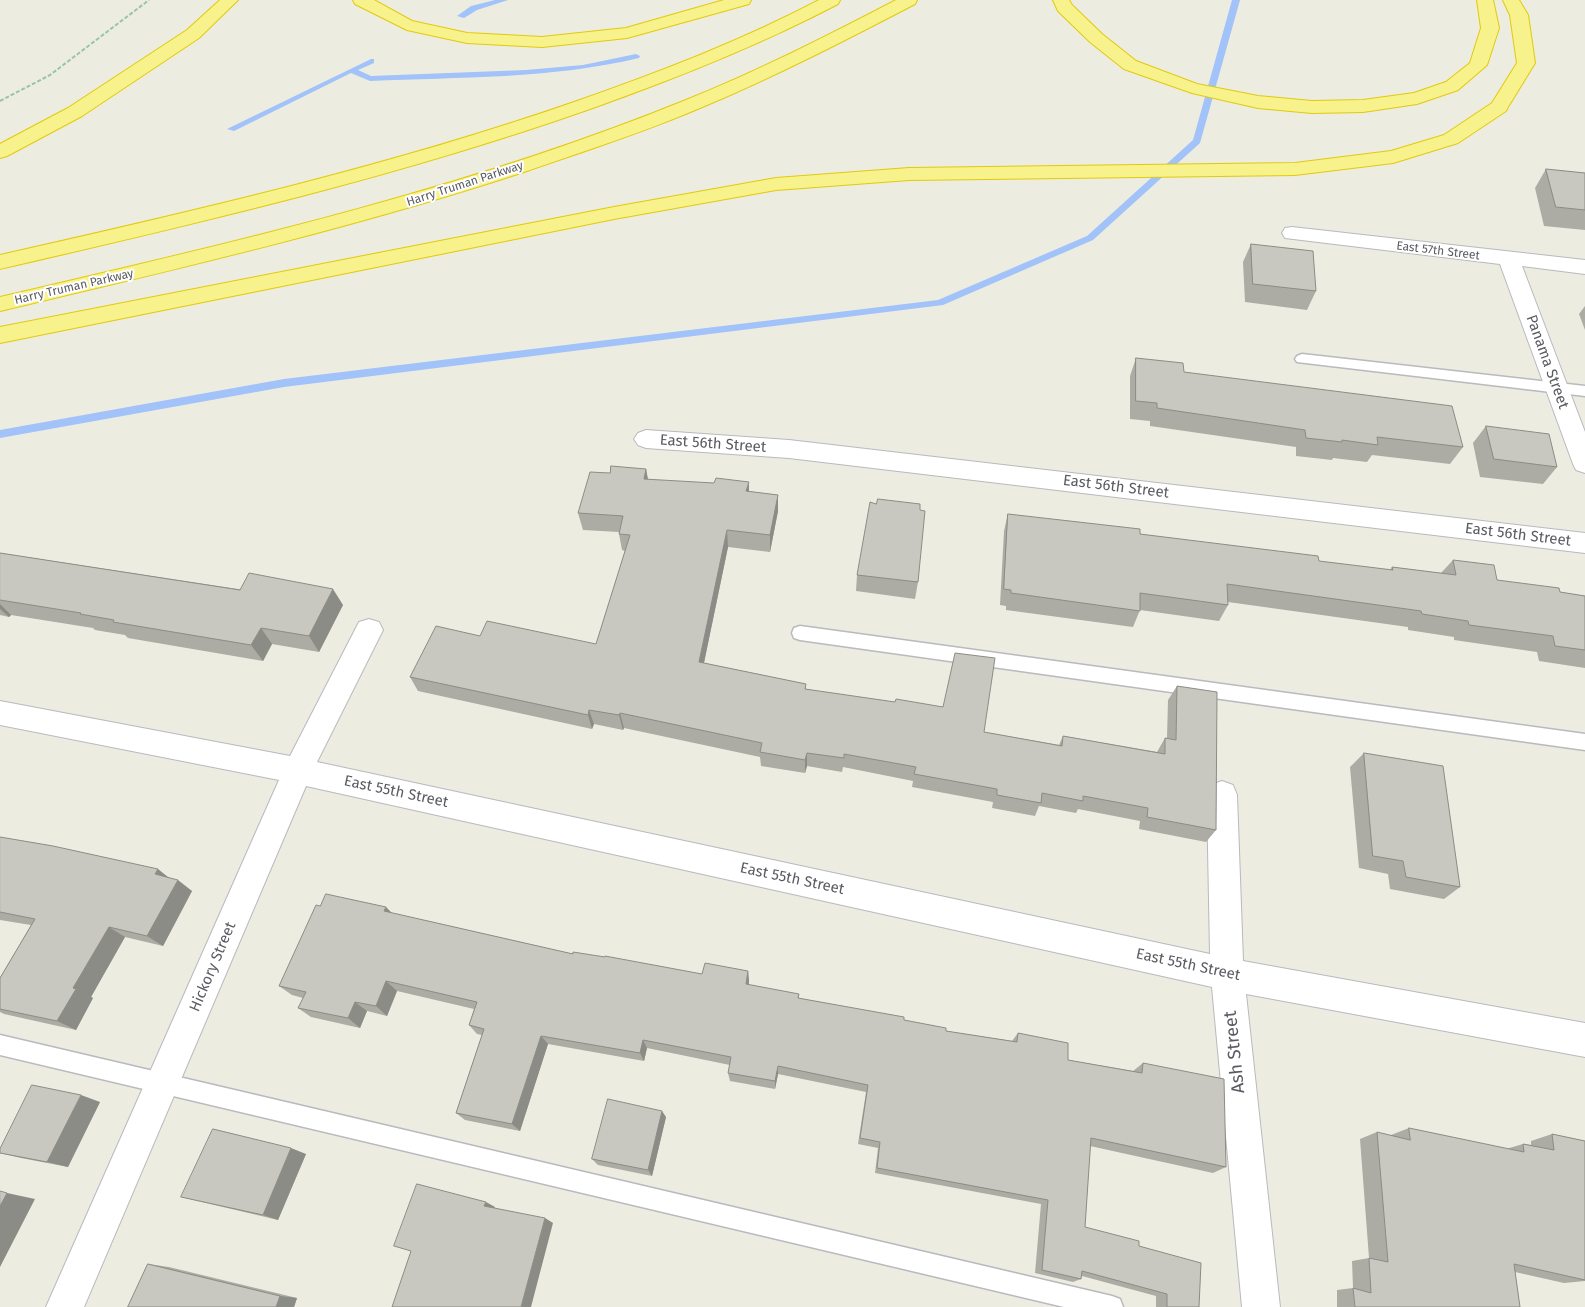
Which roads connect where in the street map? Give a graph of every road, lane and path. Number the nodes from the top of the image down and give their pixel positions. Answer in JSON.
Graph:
{"nodes":[{"id":1,"x":149,"y":0,"type":"edge"},
{"id":2,"x":230,"y":0,"type":"edge"},
{"id":3,"x":361,"y":0,"type":"edge"},
{"id":4,"x":743,"y":0,"type":"edge"},
{"id":5,"x":832,"y":0,"type":"edge"},
{"id":6,"x":909,"y":0,"type":"edge"},
{"id":7,"x":1061,"y":0,"type":"edge"},
{"id":8,"x":1485,"y":0,"type":"edge"},
{"id":9,"x":1511,"y":0,"type":"edge"},
{"id":10,"x":0,"y":101,"type":"edge"},
{"id":11,"x":0,"y":152,"type":"edge"},
{"id":12,"x":1292,"y":233,"type":"dead end"},
{"id":13,"x":1509,"y":259,"type":"junction"},
{"id":14,"x":0,"y":262,"type":"edge"},
{"id":15,"x":1585,"y":267,"type":"edge"},
{"id":16,"x":0,"y":304,"type":"edge"},
{"id":17,"x":0,"y":335,"type":"edge"},
{"id":18,"x":1302,"y":359,"type":"dead end"},
{"id":19,"x":1556,"y":387,"type":"junction"},
{"id":20,"x":1585,"y":391,"type":"edge"},
{"id":21,"x":646,"y":439,"type":"dead end"},
{"id":22,"x":1585,"y":464,"type":"edge"},
{"id":23,"x":1585,"y":542,"type":"edge"},
{"id":24,"x":369,"y":630,"type":"dead end"},
{"id":25,"x":800,"y":633,"type":"dead end"},
{"id":26,"x":0,"y":713,"type":"edge"},
{"id":27,"x":1585,"y":742,"type":"edge"},
{"id":28,"x":298,"y":771,"type":"junction"},
{"id":29,"x":1222,"y":795,"type":"dead end"},
{"id":30,"x":1227,"y":974,"type":"junction"},
{"id":31,"x":1585,"y":1040,"type":"edge"},
{"id":32,"x":0,"y":1045,"type":"edge"},
{"id":33,"x":162,"y":1082,"type":"junction"},
{"id":34,"x":65,"y":1307,"type":"edge"},
{"id":35,"x":1112,"y":1307,"type":"edge"},
{"id":36,"x":1261,"y":1307,"type":"edge"}],
"edges":[{"from":1,"to":10,"type":"path"},
{"from":2,"to":11,"type":"highway"},
{"from":3,"to":4,"type":"highway"},
{"from":5,"to":14,"type":"highway"},
{"from":6,"to":16,"type":"highway","name":"Harry Truman Parkway"},
{"from":7,"to":8,"type":"highway"},
{"from":9,"to":17,"type":"highway"},
{"from":12,"to":13,"type":"street","name":"East 57th Street"},
{"from":13,"to":15,"type":"street","name":"East 57th Street"},
{"from":13,"to":19,"type":"street","name":"Panama Street"},
{"from":18,"to":19,"type":"lane"},
{"from":19,"to":20,"type":"lane"},
{"from":19,"to":22,"type":"street","name":"Panama Street"},
{"from":21,"to":23,"type":"street","name":"East 56th Street"},
{"from":24,"to":28,"type":"street","name":"Hickory Street"},
{"from":25,"to":27,"type":"lane"},
{"from":26,"to":28,"type":"street","name":"East 55th Street"},
{"from":28,"to":30,"type":"street","name":"East 55th Street"},
{"from":28,"to":33,"type":"street","name":"Hickory Street"},
{"from":29,"to":30,"type":"street","name":"Ash Street"},
{"from":30,"to":31,"type":"street","name":"East 55th Street"},
{"from":30,"to":36,"type":"street","name":"Ash Street"},
{"from":32,"to":33,"type":"lane"},
{"from":33,"to":34,"type":"street","name":"Hickory Street"},
{"from":33,"to":35,"type":"lane"}]}
